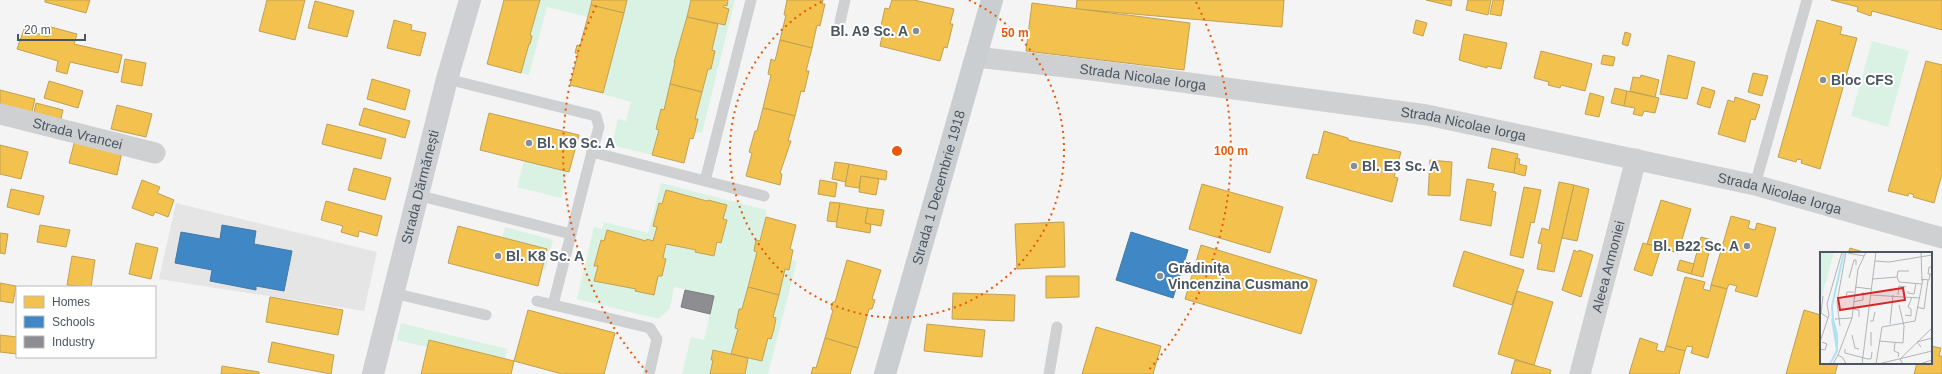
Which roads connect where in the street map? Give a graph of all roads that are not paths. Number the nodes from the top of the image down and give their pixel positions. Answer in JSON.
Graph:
{"nodes":[{"id":1,"x":470,"y":0,"type":"edge"},
{"id":2,"x":751,"y":0,"type":"edge"},
{"id":3,"x":845,"y":0,"type":"edge"},
{"id":4,"x":992,"y":0,"type":"edge"},
{"id":5,"x":1807,"y":0,"type":"edge"},
{"id":6,"x":840,"y":22,"type":"dead end"},
{"id":7,"x":976,"y":57,"type":"junction"},
{"id":8,"x":447,"y":79,"type":"junction"},
{"id":9,"x":0,"y":114,"type":"edge"},
{"id":10,"x":592,"y":152,"type":"junction"},
{"id":11,"x":155,"y":153,"type":"dead end"},
{"id":12,"x":1636,"y":158,"type":"junction"},
{"id":13,"x":705,"y":181,"type":"junction"},
{"id":14,"x":1755,"y":185,"type":"junction"},
{"id":15,"x":417,"y":195,"type":"junction"},
{"id":16,"x":764,"y":196,"type":"dead end"},
{"id":17,"x":571,"y":234,"type":"junction"},
{"id":18,"x":1942,"y":238,"type":"edge"},
{"id":19,"x":393,"y":293,"type":"junction"},
{"id":20,"x":537,"y":300,"type":"dead end"},
{"id":21,"x":553,"y":304,"type":"junction"},
{"id":22,"x":486,"y":315,"type":"dead end"},
{"id":23,"x":1057,"y":326,"type":"dead end"},
{"id":24,"x":373,"y":374,"type":"edge"},
{"id":25,"x":648,"y":374,"type":"edge"},
{"id":26,"x":884,"y":374,"type":"edge"},
{"id":27,"x":1049,"y":374,"type":"edge"},
{"id":28,"x":1580,"y":374,"type":"edge"}],
"edges":[{"from":1,"to":8,"type":"street","name":"Strada Dărmănești"},
{"from":2,"to":13,"type":"lane"},
{"from":3,"to":6,"type":"lane"},
{"from":4,"to":7,"type":"main road","name":"Strada 1 Decembrie 1918"},
{"from":5,"to":14,"type":"lane"},
{"from":7,"to":12,"type":"street","name":"Strada Nicolae Iorga"},
{"from":7,"to":26,"type":"main road","name":"Strada 1 Decembrie 1918"},
{"from":8,"to":10,"type":"lane"},
{"from":8,"to":15,"type":"street","name":"Strada Dărmănești"},
{"from":9,"to":11,"type":"street","name":"Strada Vrancei"},
{"from":10,"to":13,"type":"lane"},
{"from":10,"to":17,"type":"lane"},
{"from":12,"to":14,"type":"street","name":"Strada Nicolae Iorga"},
{"from":12,"to":28,"type":"street","name":"Aleea Armoniei"},
{"from":13,"to":16,"type":"lane"},
{"from":14,"to":18,"type":"street","name":"Strada Nicolae Iorga"},
{"from":15,"to":17,"type":"lane"},
{"from":15,"to":19,"type":"street","name":"Strada Dărmănești"},
{"from":17,"to":21,"type":"lane"},
{"from":19,"to":22,"type":"lane"},
{"from":19,"to":24,"type":"street","name":"Strada Dărmănești"},
{"from":20,"to":21,"type":"lane"},
{"from":21,"to":25,"type":"lane"},
{"from":23,"to":27,"type":"lane"}]}
